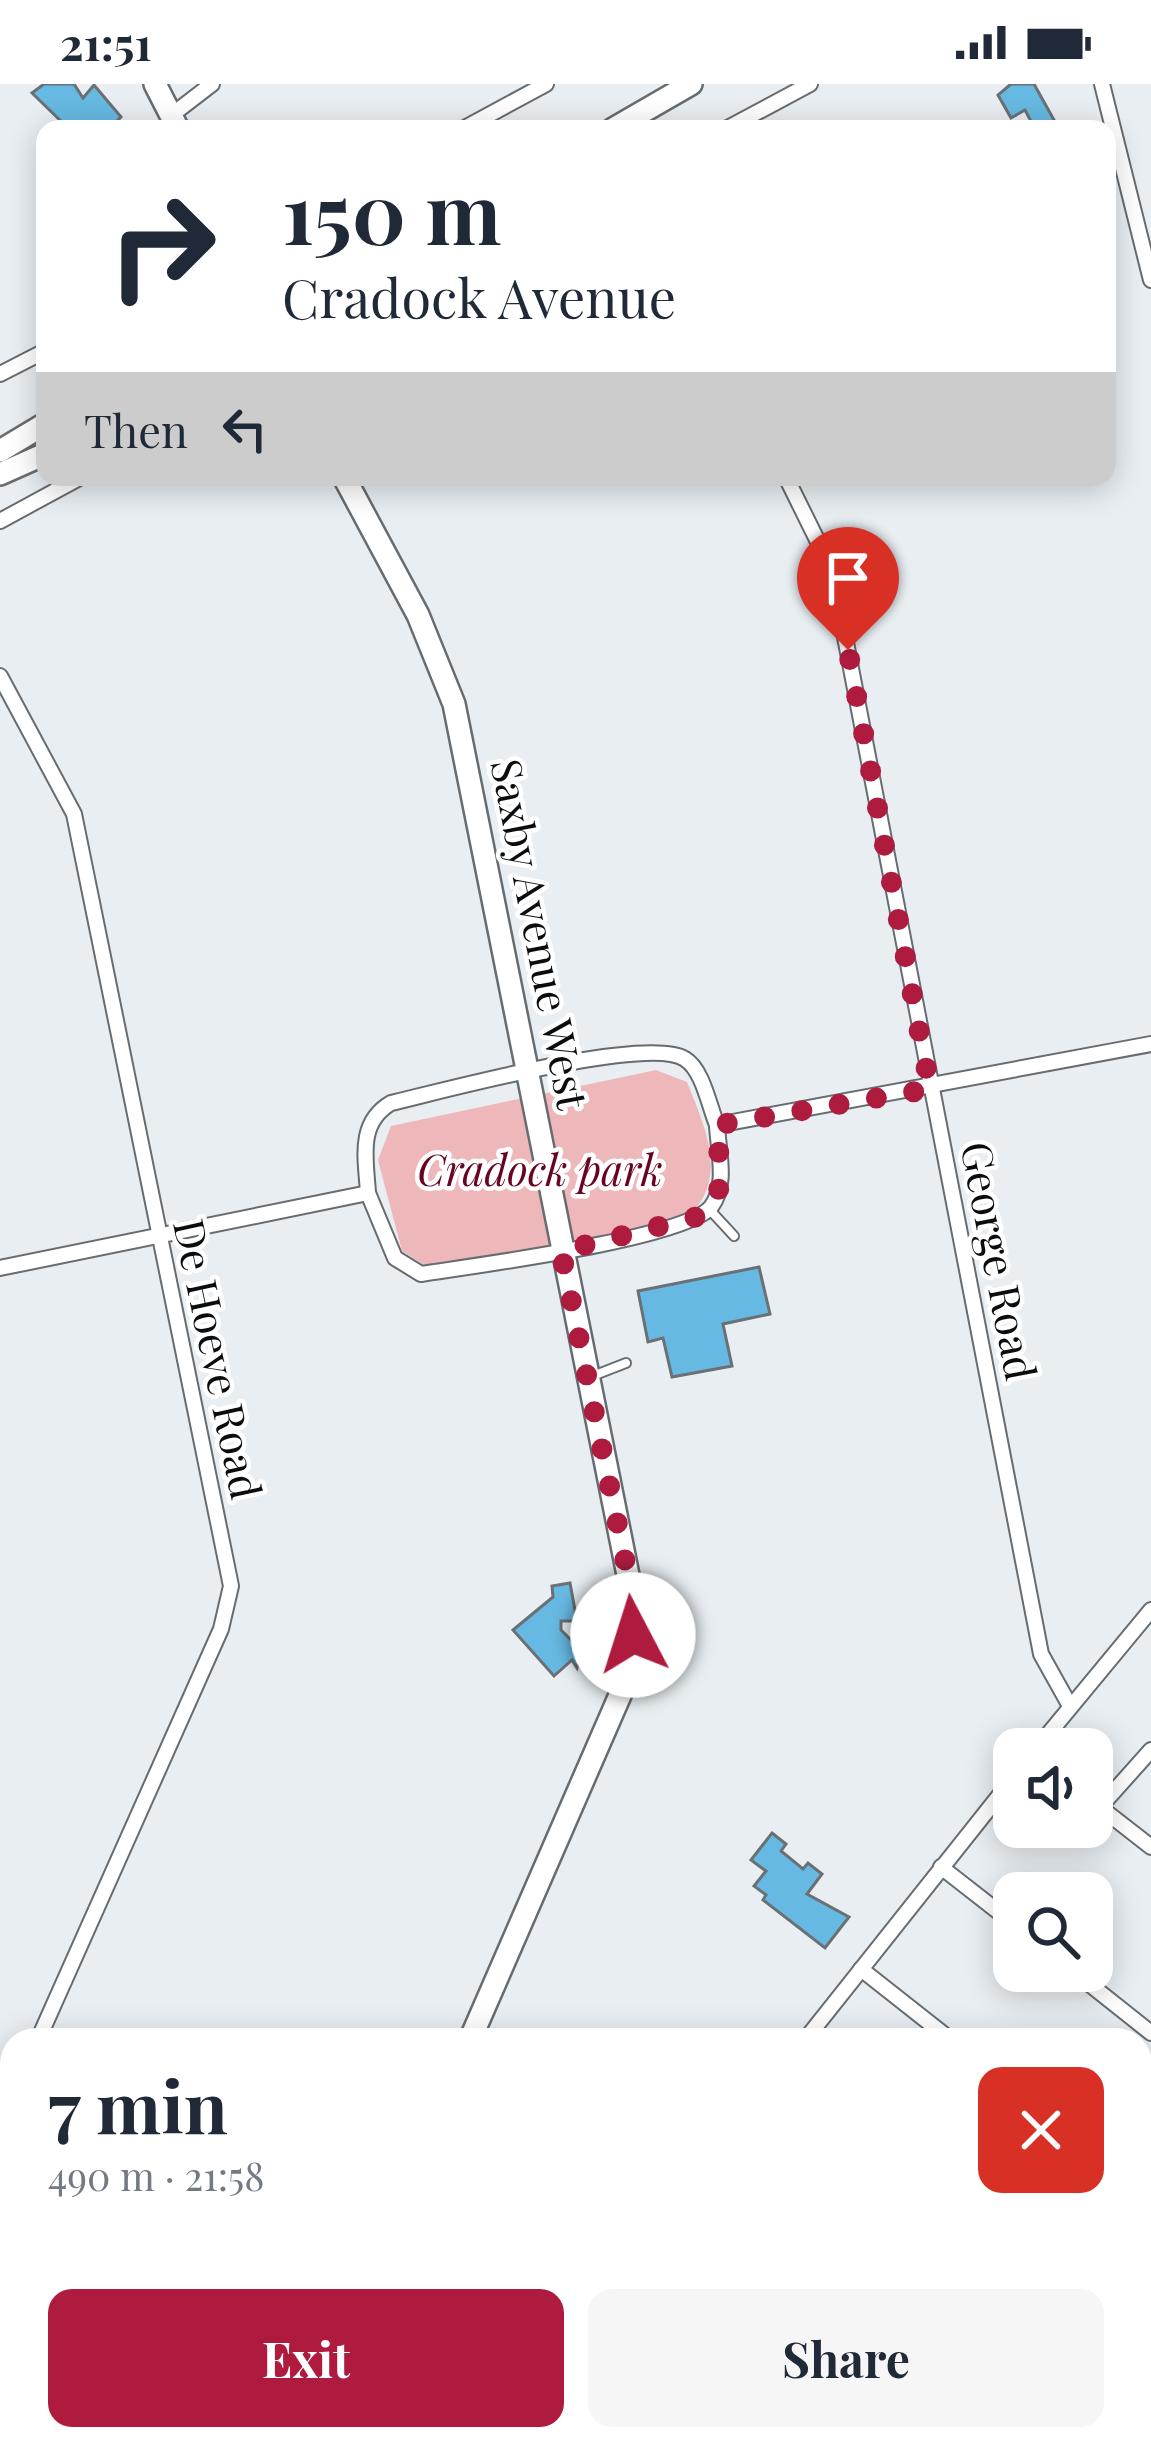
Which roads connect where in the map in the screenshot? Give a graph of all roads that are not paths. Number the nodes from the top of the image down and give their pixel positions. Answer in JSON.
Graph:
{"nodes":[{"id":1,"x":155,"y":84,"type":"edge"},
{"id":2,"x":212,"y":84,"type":"edge"},
{"id":3,"x":546,"y":84,"type":"edge"},
{"id":4,"x":691,"y":84,"type":"edge"},
{"id":5,"x":810,"y":84,"type":"edge"},
{"id":6,"x":1102,"y":84,"type":"edge"},
{"id":7,"x":174,"y":120,"type":"edge"},
{"id":8,"x":182,"y":120,"type":"edge"},
{"id":9,"x":480,"y":120,"type":"edge"},
{"id":10,"x":629,"y":120,"type":"edge"},
{"id":11,"x":744,"y":120,"type":"edge"},
{"id":12,"x":1111,"y":120,"type":"edge"},
{"id":13,"x":1116,"y":140,"type":"edge"},
{"id":14,"x":1151,"y":280,"type":"edge"},
{"id":15,"x":36,"y":356,"type":"edge"},
{"id":16,"x":0,"y":374,"type":"edge"},
{"id":17,"x":36,"y":429,"type":"edge"},
{"id":18,"x":0,"y":451,"type":"edge"},
{"id":19,"x":36,"y":458,"type":"edge"},
{"id":20,"x":0,"y":474,"type":"edge"},
{"id":21,"x":64,"y":486,"type":"edge"},
{"id":22,"x":349,"y":486,"type":"edge"},
{"id":23,"x":790,"y":486,"type":"edge"},
{"id":24,"x":0,"y":521,"type":"edge"},
{"id":25,"x":0,"y":676,"type":"edge"},
{"id":26,"x":1151,"y":1044,"type":"edge"},
{"id":27,"x":526,"y":1072,"type":"junction"},
{"id":28,"x":930,"y":1089,"type":"junction"},
{"id":29,"x":717,"y":1125,"type":"junction"},
{"id":30,"x":368,"y":1193,"type":"junction"},
{"id":31,"x":710,"y":1209,"type":"junction"},
{"id":32,"x":156,"y":1236,"type":"junction"},
{"id":33,"x":734,"y":1236,"type":"dead end"},
{"id":34,"x":561,"y":1251,"type":"junction"},
{"id":35,"x":0,"y":1268,"type":"edge"},
{"id":36,"x":626,"y":1364,"type":"dead end"},
{"id":37,"x":589,"y":1378,"type":"junction"},
{"id":38,"x":1151,"y":1610,"type":"edge"},
{"id":39,"x":1070,"y":1706,"type":"junction"},
{"id":40,"x":1053,"y":1728,"type":"edge"},
{"id":41,"x":1151,"y":1750,"type":"edge"},
{"id":42,"x":1113,"y":1787,"type":"edge"},
{"id":43,"x":993,"y":1803,"type":"edge"},
{"id":44,"x":1113,"y":1817,"type":"edge"},
{"id":45,"x":1151,"y":1847,"type":"edge"},
{"id":46,"x":941,"y":1867,"type":"junction"},
{"id":47,"x":993,"y":1908,"type":"edge"},
{"id":48,"x":861,"y":1970,"type":"junction"},
{"id":49,"x":1100,"y":1992,"type":"edge"},
{"id":50,"x":43,"y":2028,"type":"edge"},
{"id":51,"x":475,"y":2028,"type":"edge"},
{"id":52,"x":815,"y":2028,"type":"edge"},
{"id":53,"x":935,"y":2028,"type":"edge"},
{"id":54,"x":1146,"y":2028,"type":"edge"}],
"edges":[{"from":1,"to":7,"type":"street"},
{"from":2,"to":8,"type":"street"},
{"from":3,"to":9,"type":"street"},
{"from":4,"to":10,"type":"street"},
{"from":5,"to":11,"type":"street"},
{"from":6,"to":12,"type":"street"},
{"from":13,"to":14,"type":"street"},
{"from":15,"to":16,"type":"street"},
{"from":17,"to":18,"type":"street"},
{"from":19,"to":20,"type":"street"},
{"from":21,"to":24,"type":"street"},
{"from":22,"to":27,"type":"street","name":"Saxby Avenue West"},
{"from":23,"to":28,"type":"street","name":"George Road"},
{"from":25,"to":32,"type":"street","name":"De Hoeve Road"},
{"from":26,"to":28,"type":"street"},
{"from":27,"to":29,"type":"street"},
{"from":27,"to":30,"type":"street"},
{"from":27,"to":34,"type":"street","name":"Saxby Avenue West"},
{"from":28,"to":29,"type":"street"},
{"from":28,"to":39,"type":"street","name":"George Road"},
{"from":29,"to":31,"type":"street"},
{"from":30,"to":32,"type":"street"},
{"from":30,"to":34,"type":"street"},
{"from":31,"to":33,"type":"lane"},
{"from":31,"to":34,"type":"street"},
{"from":32,"to":35,"type":"street"},
{"from":32,"to":50,"type":"street","name":"De Hoeve Road"},
{"from":34,"to":37,"type":"street","name":"Saxby Avenue West"},
{"from":36,"to":37,"type":"lane"},
{"from":37,"to":51,"type":"street","name":"Saxby Avenue West"},
{"from":38,"to":39,"type":"street"},
{"from":39,"to":40,"type":"street"},
{"from":41,"to":42,"type":"street"},
{"from":43,"to":46,"type":"street"},
{"from":44,"to":45,"type":"street"},
{"from":46,"to":47,"type":"street"},
{"from":46,"to":48,"type":"street"},
{"from":48,"to":52,"type":"street"},
{"from":48,"to":53,"type":"street"},
{"from":49,"to":54,"type":"street"}]}
